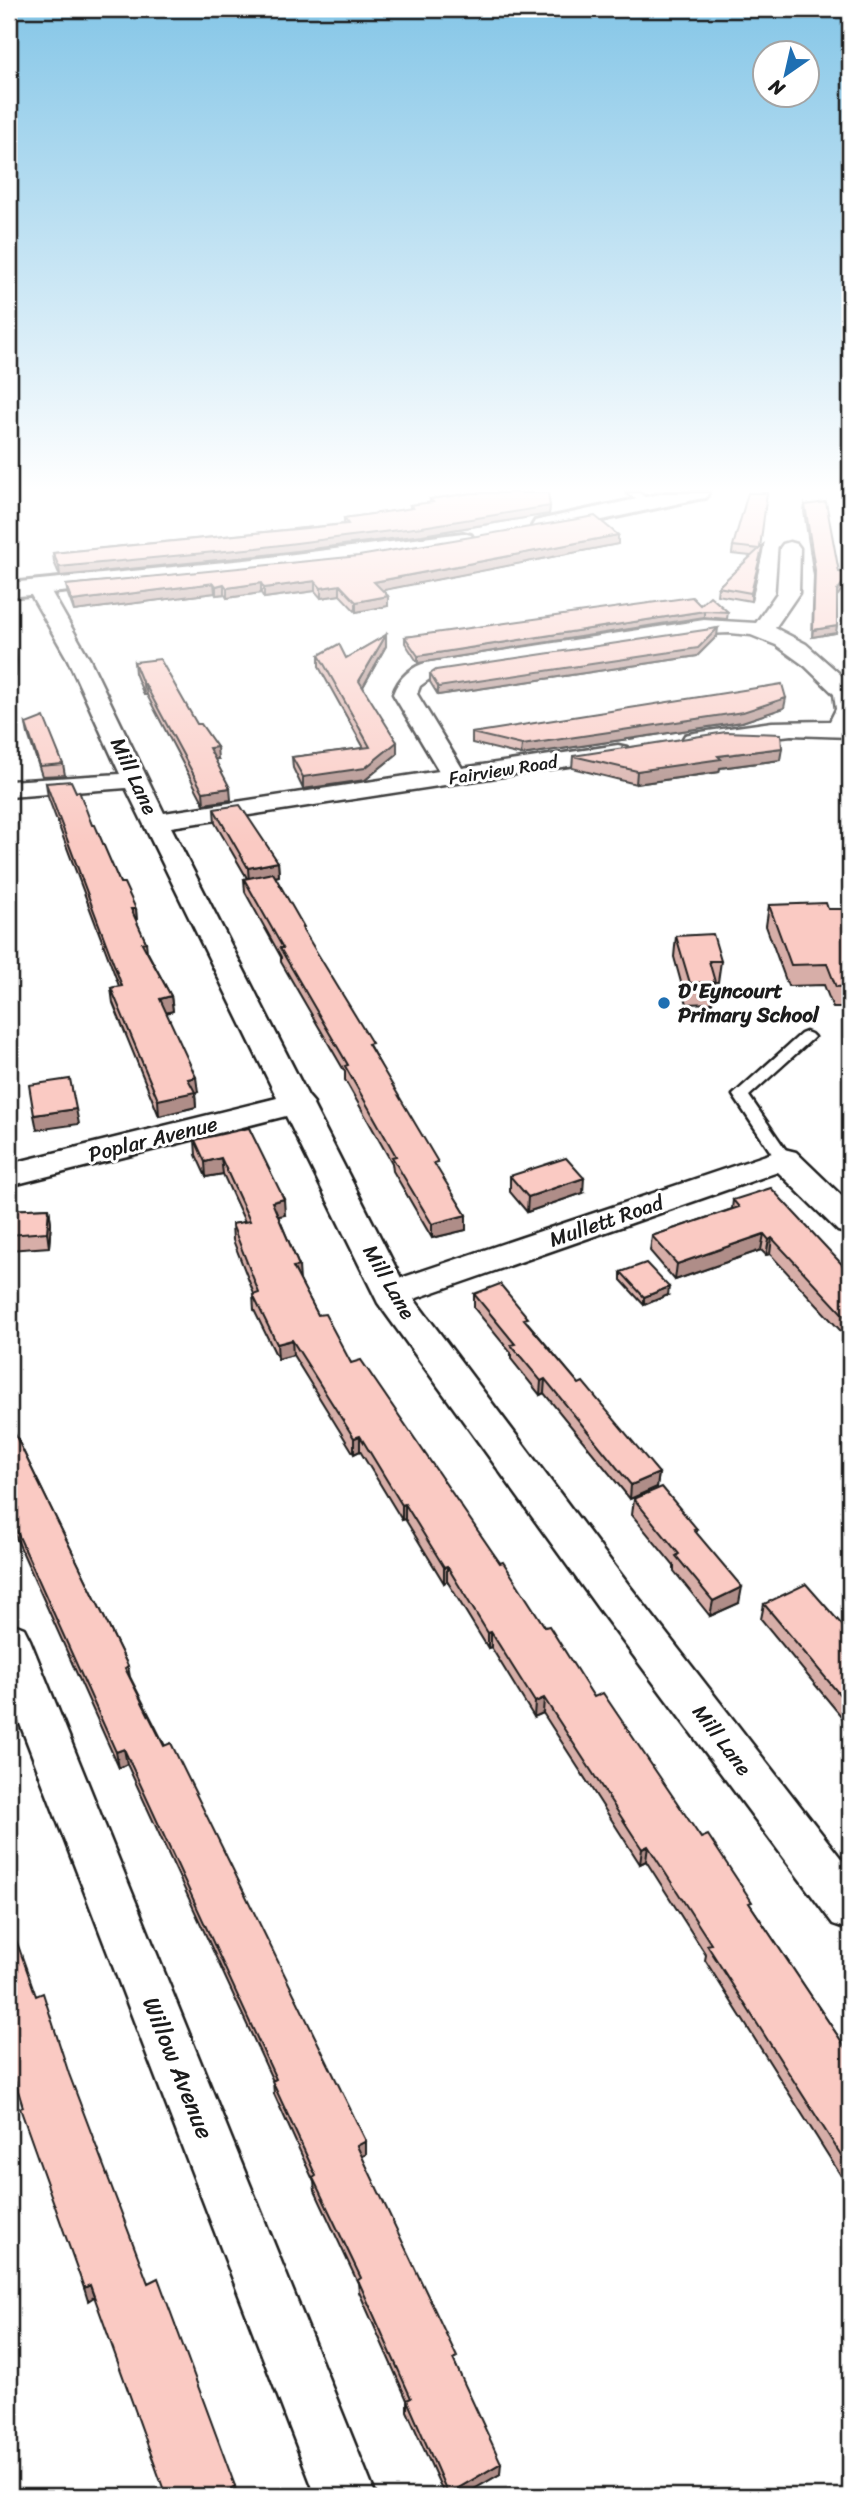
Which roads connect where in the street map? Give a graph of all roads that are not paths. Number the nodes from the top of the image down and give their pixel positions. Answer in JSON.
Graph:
{"nodes":[{"id":1,"x":40,"y":610,"type":"edge"},
{"id":2,"x":776,"y":610,"type":"edge"},
{"id":3,"x":763,"y":629,"type":"junction"},
{"id":4,"x":844,"y":729,"type":"edge"},
{"id":5,"x":673,"y":743,"type":"edge"},
{"id":6,"x":646,"y":748,"type":"edge"},
{"id":7,"x":456,"y":778,"type":"junction"},
{"id":8,"x":136,"y":780,"type":"junction"},
{"id":9,"x":9,"y":789,"type":"edge"},
{"id":10,"x":155,"y":822,"type":"junction"},
{"id":11,"x":806,"y":1037,"type":"dead end"},
{"id":12,"x":298,"y":1103,"type":"junction"},
{"id":13,"x":783,"y":1159,"type":"junction"},
{"id":14,"x":9,"y":1175,"type":"edge"},
{"id":15,"x":850,"y":1223,"type":"edge"},
{"id":16,"x":391,"y":1294,"type":"junction"},
{"id":17,"x":9,"y":1640,"type":"edge"},
{"id":18,"x":850,"y":1908,"type":"edge"},
{"id":19,"x":346,"y":2496,"type":"edge"}],
"edges":[{"from":1,"to":8,"type":"street","name":"Mill Lane"},
{"from":2,"to":3,"type":"street"},
{"from":3,"to":4,"type":"street"},
{"from":3,"to":7,"type":"street"},
{"from":4,"to":5,"type":"street"},
{"from":6,"to":7,"type":"street","name":"Fairview Road"},
{"from":7,"to":10,"type":"street","name":"Fairview Road"},
{"from":8,"to":9,"type":"street"},
{"from":8,"to":10,"type":"street","name":"Mill Lane"},
{"from":10,"to":12,"type":"street","name":"Mill Lane"},
{"from":11,"to":13,"type":"lane"},
{"from":12,"to":14,"type":"street","name":"Poplar Avenue"},
{"from":12,"to":16,"type":"street","name":"Mill Lane"},
{"from":13,"to":15,"type":"street"},
{"from":13,"to":16,"type":"street","name":"Mullett Road"},
{"from":16,"to":18,"type":"street","name":"Mill Lane"},
{"from":17,"to":19,"type":"street","name":"Willow Avenue"}]}
